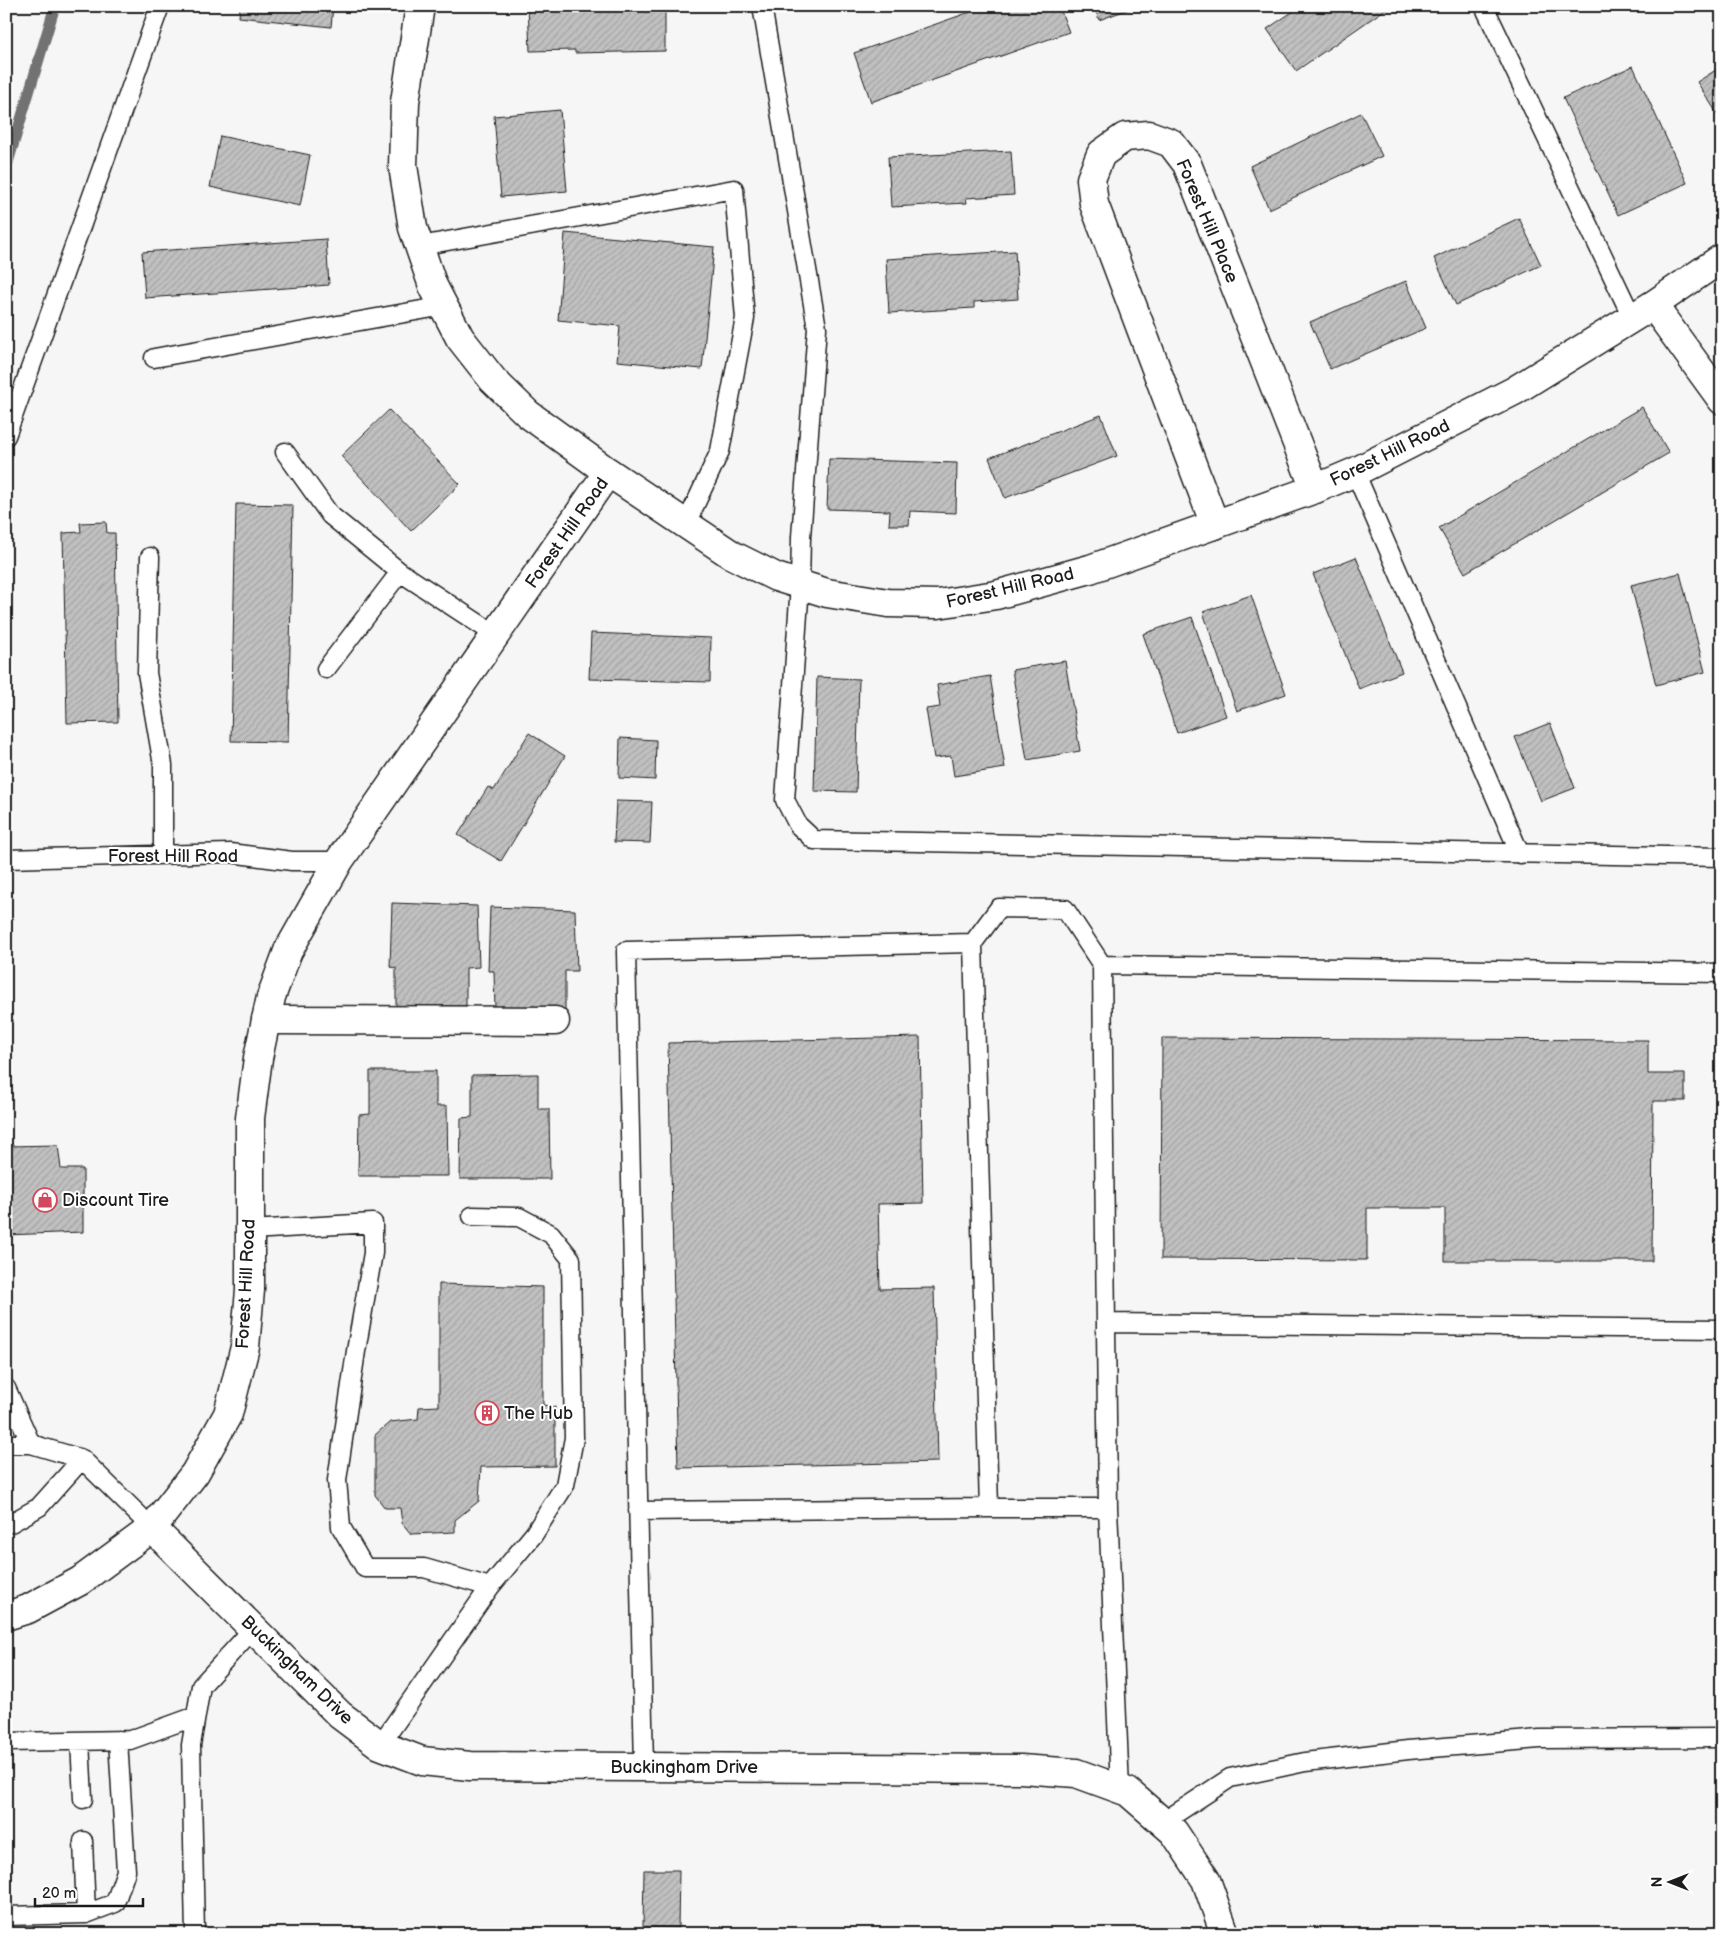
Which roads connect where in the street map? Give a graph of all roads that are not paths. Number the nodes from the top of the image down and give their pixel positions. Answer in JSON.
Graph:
{"nodes":[{"id":1,"x":160,"y":6,"type":"edge"},
{"id":2,"x":420,"y":6,"type":"edge"},
{"id":3,"x":762,"y":6,"type":"edge"},
{"id":4,"x":1484,"y":6,"type":"edge"},
{"id":5,"x":420,"y":246,"type":"junction"},
{"id":6,"x":1722,"y":258,"type":"edge"},
{"id":7,"x":444,"y":306,"type":"junction"},
{"id":8,"x":1642,"y":311,"type":"junction"},
{"id":9,"x":154,"y":358,"type":"dead end"},
{"id":10,"x":1722,"y":400,"type":"edge"},
{"id":11,"x":6,"y":436,"type":"edge"},
{"id":12,"x":285,"y":452,"type":"dead end"},
{"id":13,"x":608,"y":472,"type":"junction"},
{"id":14,"x":1356,"y":472,"type":"junction"},
{"id":15,"x":1315,"y":488,"type":"junction"},
{"id":16,"x":686,"y":524,"type":"junction"},
{"id":17,"x":1215,"y":524,"type":"junction"},
{"id":18,"x":150,"y":557,"type":"dead end"},
{"id":19,"x":400,"y":572,"type":"junction"},
{"id":20,"x":800,"y":585,"type":"junction"},
{"id":21,"x":496,"y":635,"type":"junction"},
{"id":22,"x":326,"y":669,"type":"dead end"},
{"id":23,"x":1520,"y":854,"type":"junction"},
{"id":24,"x":163,"y":855,"type":"junction"},
{"id":25,"x":1722,"y":857,"type":"edge"},
{"id":26,"x":6,"y":859,"type":"edge"},
{"id":27,"x":339,"y":861,"type":"junction"},
{"id":28,"x":973,"y":943,"type":"junction"},
{"id":29,"x":1102,"y":965,"type":"junction"},
{"id":30,"x":1722,"y":973,"type":"edge"},
{"id":31,"x":266,"y":1020,"type":"junction"},
{"id":32,"x":555,"y":1021,"type":"dead end"},
{"id":33,"x":472,"y":1216,"type":"dead end"},
{"id":34,"x":250,"y":1230,"type":"junction"},
{"id":35,"x":1106,"y":1323,"type":"junction"},
{"id":36,"x":1722,"y":1329,"type":"edge"},
{"id":37,"x":6,"y":1388,"type":"edge"},
{"id":38,"x":6,"y":1444,"type":"edge"},
{"id":39,"x":31,"y":1444,"type":"junction"},
{"id":40,"x":82,"y":1459,"type":"junction"},
{"id":41,"x":988,"y":1508,"type":"junction"},
{"id":42,"x":1108,"y":1508,"type":"junction"},
{"id":43,"x":638,"y":1511,"type":"junction"},
{"id":44,"x":6,"y":1523,"type":"edge"},
{"id":45,"x":152,"y":1528,"type":"junction"},
{"id":46,"x":490,"y":1588,"type":"junction"},
{"id":47,"x":6,"y":1616,"type":"edge"},
{"id":48,"x":254,"y":1629,"type":"junction"},
{"id":49,"x":196,"y":1716,"type":"junction"},
{"id":50,"x":1722,"y":1738,"type":"edge"},
{"id":51,"x":118,"y":1740,"type":"junction"},
{"id":52,"x":80,"y":1741,"type":"junction"},
{"id":53,"x":6,"y":1742,"type":"edge"},
{"id":54,"x":380,"y":1745,"type":"junction"},
{"id":55,"x":644,"y":1767,"type":"junction"},
{"id":56,"x":1120,"y":1790,"type":"junction"},
{"id":57,"x":83,"y":1800,"type":"dead end"},
{"id":58,"x":1163,"y":1822,"type":"junction"},
{"id":59,"x":83,"y":1841,"type":"dead end"},
{"id":60,"x":86,"y":1914,"type":"junction"},
{"id":61,"x":6,"y":1916,"type":"edge"},
{"id":62,"x":195,"y":1934,"type":"edge"},
{"id":63,"x":1225,"y":1934,"type":"edge"}],
"edges":[{"from":1,"to":11,"type":"lane"},
{"from":2,"to":5,"type":"street"},
{"from":3,"to":20,"type":"lane"},
{"from":4,"to":8,"type":"lane"},
{"from":5,"to":7,"type":"street"},
{"from":5,"to":16,"type":"lane"},
{"from":6,"to":8,"type":"street","name":"Forest Hill Road"},
{"from":7,"to":9,"type":"lane"},
{"from":7,"to":13,"type":"street"},
{"from":8,"to":10,"type":"street"},
{"from":8,"to":14,"type":"street","name":"Forest Hill Road"},
{"from":12,"to":19,"type":"lane"},
{"from":13,"to":16,"type":"street","name":"Forest Hill Road"},
{"from":13,"to":21,"type":"street","name":"Forest Hill Road"},
{"from":14,"to":15,"type":"street","name":"Forest Hill Road"},
{"from":14,"to":23,"type":"lane"},
{"from":15,"to":17,"type":"street","name":"Forest Hill Road"},
{"from":15,"to":17,"type":"street","name":"Forest Hill Place"},
{"from":16,"to":20,"type":"street","name":"Forest Hill Road"},
{"from":17,"to":20,"type":"street","name":"Forest Hill Road"},
{"from":18,"to":24,"type":"lane"},
{"from":19,"to":21,"type":"lane"},
{"from":19,"to":22,"type":"lane"},
{"from":20,"to":23,"type":"lane"},
{"from":21,"to":27,"type":"street","name":"Forest Hill Road"},
{"from":23,"to":25,"type":"lane"},
{"from":24,"to":26,"type":"lane","name":"Forest Hill Road"},
{"from":24,"to":27,"type":"lane","name":"Forest Hill Road"},
{"from":27,"to":31,"type":"street","name":"Forest Hill Road"},
{"from":28,"to":29,"type":"lane"},
{"from":28,"to":41,"type":"lane"},
{"from":28,"to":43,"type":"lane"},
{"from":29,"to":30,"type":"lane"},
{"from":29,"to":35,"type":"lane"},
{"from":31,"to":32,"type":"street"},
{"from":31,"to":34,"type":"street","name":"Forest Hill Road"},
{"from":33,"to":46,"type":"lane"},
{"from":34,"to":45,"type":"street","name":"Forest Hill Road"},
{"from":34,"to":46,"type":"lane"},
{"from":35,"to":36,"type":"lane"},
{"from":35,"to":42,"type":"lane"},
{"from":37,"to":39,"type":"lane"},
{"from":38,"to":39,"type":"lane"},
{"from":39,"to":40,"type":"lane"},
{"from":40,"to":44,"type":"lane"},
{"from":40,"to":45,"type":"lane"},
{"from":41,"to":42,"type":"lane"},
{"from":41,"to":43,"type":"lane"},
{"from":42,"to":56,"type":"lane"},
{"from":43,"to":55,"type":"lane"},
{"from":45,"to":47,"type":"street","name":"Forest Hill Road"},
{"from":45,"to":48,"type":"street","name":"Buckingham Drive"},
{"from":46,"to":54,"type":"lane"},
{"from":48,"to":49,"type":"lane"},
{"from":48,"to":54,"type":"street","name":"Buckingham Drive"},
{"from":49,"to":51,"type":"lane"},
{"from":49,"to":62,"type":"lane"},
{"from":50,"to":58,"type":"lane"},
{"from":51,"to":52,"type":"lane"},
{"from":51,"to":60,"type":"lane"},
{"from":52,"to":53,"type":"lane"},
{"from":52,"to":57,"type":"lane"},
{"from":54,"to":55,"type":"street","name":"Buckingham Drive"},
{"from":55,"to":56,"type":"street","name":"Buckingham Drive"},
{"from":56,"to":58,"type":"street","name":"Buckingham Drive"},
{"from":58,"to":63,"type":"street","name":"Buckingham Drive"},
{"from":59,"to":60,"type":"lane"},
{"from":60,"to":61,"type":"lane"}]}
